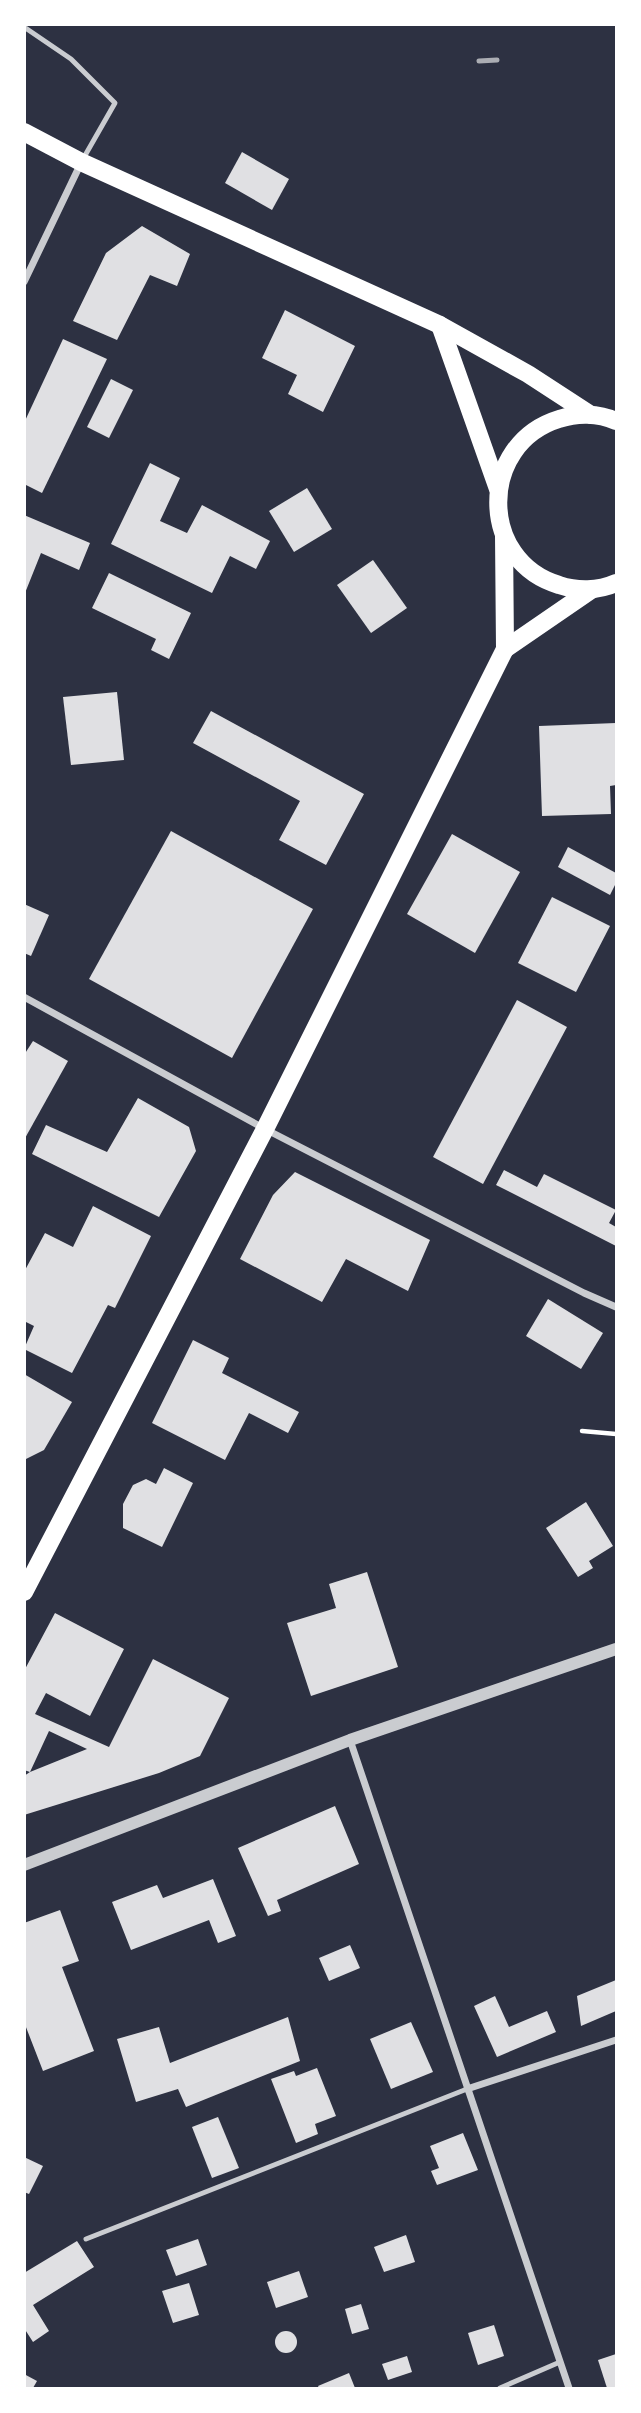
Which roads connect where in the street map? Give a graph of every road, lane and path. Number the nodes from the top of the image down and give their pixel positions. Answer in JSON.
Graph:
{"nodes":[{"id":1,"x":24,"y":27,"type":"edge"},
{"id":2,"x":24,"y":132,"type":"edge"},
{"id":3,"x":81,"y":162,"type":"junction"},
{"id":4,"x":24,"y":282,"type":"edge"},
{"id":5,"x":440,"y":325,"type":"junction"},
{"id":6,"x":591,"y":415,"type":"junction"},
{"id":7,"x":617,"y":421,"type":"edge"},
{"id":8,"x":498,"y":489,"type":"junction"},
{"id":9,"x":504,"y":536,"type":"junction"},
{"id":10,"x":615,"y":585,"type":"edge"},
{"id":11,"x":591,"y":590,"type":"junction"},
{"id":12,"x":505,"y":649,"type":"junction"},
{"id":13,"x":24,"y":997,"type":"edge"},
{"id":14,"x":265,"y":1129,"type":"junction"},
{"id":15,"x":617,"y":1307,"type":"edge"},
{"id":16,"x":582,"y":1431,"type":"dead end"},
{"id":17,"x":617,"y":1434,"type":"edge"},
{"id":18,"x":24,"y":1592,"type":"edge"},
{"id":19,"x":617,"y":1649,"type":"edge"},
{"id":20,"x":350,"y":1740,"type":"junction"},
{"id":21,"x":24,"y":1865,"type":"edge"},
{"id":22,"x":617,"y":2040,"type":"edge"},
{"id":23,"x":467,"y":2089,"type":"junction"},
{"id":24,"x":86,"y":2239,"type":"dead end"},
{"id":25,"x":560,"y":2362,"type":"junction"},
{"id":26,"x":500,"y":2389,"type":"edge"},
{"id":27,"x":569,"y":2389,"type":"edge"}],
"edges":[{"from":1,"to":3,"type":"lane"},
{"from":2,"to":3,"type":"main road"},
{"from":3,"to":4,"type":"street"},
{"from":3,"to":5,"type":"main road"},
{"from":5,"to":6,"type":"main road"},
{"from":5,"to":8,"type":"main road"},
{"from":6,"to":7,"type":"main road"},
{"from":6,"to":8,"type":"main road"},
{"from":8,"to":9,"type":"main road"},
{"from":9,"to":11,"type":"main road"},
{"from":9,"to":12,"type":"main road"},
{"from":10,"to":11,"type":"main road"},
{"from":11,"to":12,"type":"main road"},
{"from":12,"to":14,"type":"main road"},
{"from":13,"to":14,"type":"street"},
{"from":14,"to":15,"type":"street"},
{"from":14,"to":18,"type":"main road"},
{"from":16,"to":17,"type":"path"},
{"from":19,"to":20,"type":"street"},
{"from":20,"to":21,"type":"street"},
{"from":20,"to":23,"type":"street"},
{"from":22,"to":23,"type":"street"},
{"from":23,"to":24,"type":"lane"},
{"from":23,"to":25,"type":"street"},
{"from":25,"to":26,"type":"lane"},
{"from":25,"to":27,"type":"street"}]}
